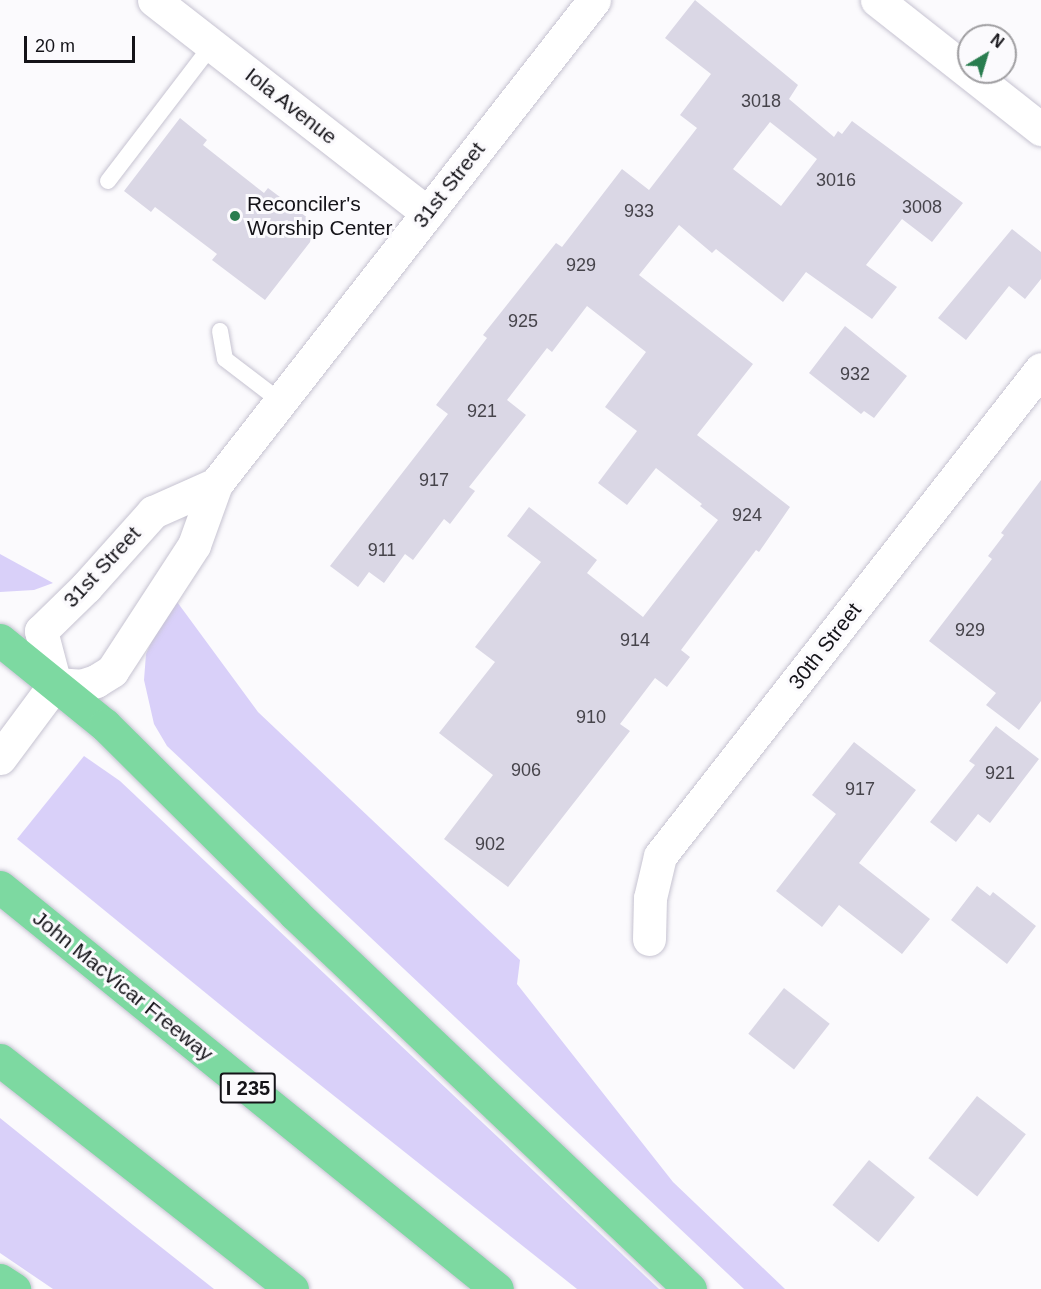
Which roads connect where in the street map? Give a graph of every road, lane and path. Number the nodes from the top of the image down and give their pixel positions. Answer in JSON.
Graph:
{"nodes":[{"id":1,"x":154,"y":0,"type":"edge"},
{"id":2,"x":594,"y":0,"type":"edge"},
{"id":3,"x":877,"y":0,"type":"edge"},
{"id":4,"x":213,"y":45,"type":"junction"},
{"id":5,"x":1041,"y":129,"type":"edge"},
{"id":6,"x":108,"y":181,"type":"dead end"},
{"id":7,"x":428,"y":213,"type":"junction"},
{"id":8,"x":220,"y":331,"type":"dead end"},
{"id":9,"x":1041,"y":369,"type":"edge"},
{"id":10,"x":280,"y":401,"type":"junction"},
{"id":11,"x":216,"y":484,"type":"junction"},
{"id":12,"x":0,"y":640,"type":"edge"},
{"id":13,"x":55,"y":684,"type":"junction"},
{"id":14,"x":3,"y":755,"type":"edge"},
{"id":15,"x":0,"y":886,"type":"edge"},
{"id":16,"x":649,"y":939,"type":"dead end"},
{"id":17,"x":0,"y":1060,"type":"edge"},
{"id":18,"x":0,"y":1280,"type":"edge"},
{"id":19,"x":14,"y":1289,"type":"edge"},
{"id":20,"x":292,"y":1289,"type":"edge"},
{"id":21,"x":497,"y":1289,"type":"edge"},
{"id":22,"x":690,"y":1289,"type":"edge"}],
"edges":[{"from":1,"to":4,"type":"main road","name":"Iola Avenue"},
{"from":2,"to":7,"type":"main road","name":"31st Street"},
{"from":3,"to":5,"type":"main road"},
{"from":4,"to":6,"type":"lane"},
{"from":4,"to":7,"type":"main road","name":"Iola Avenue"},
{"from":7,"to":10,"type":"main road","name":"31st Street"},
{"from":8,"to":10,"type":"lane"},
{"from":9,"to":16,"type":"main road","name":"30th Street"},
{"from":10,"to":11,"type":"main road","name":"31st Street"},
{"from":11,"to":13,"type":"main road","name":"31st Street"},
{"from":11,"to":13,"type":"main road","name":"31st Street"},
{"from":12,"to":13,"type":"highway"},
{"from":13,"to":14,"type":"main road"},
{"from":13,"to":22,"type":"highway"},
{"from":15,"to":21,"type":"highway","name":"John MacVicar Freeway","number":"I 235"},
{"from":17,"to":20,"type":"highway"},
{"from":18,"to":19,"type":"highway"}]}
